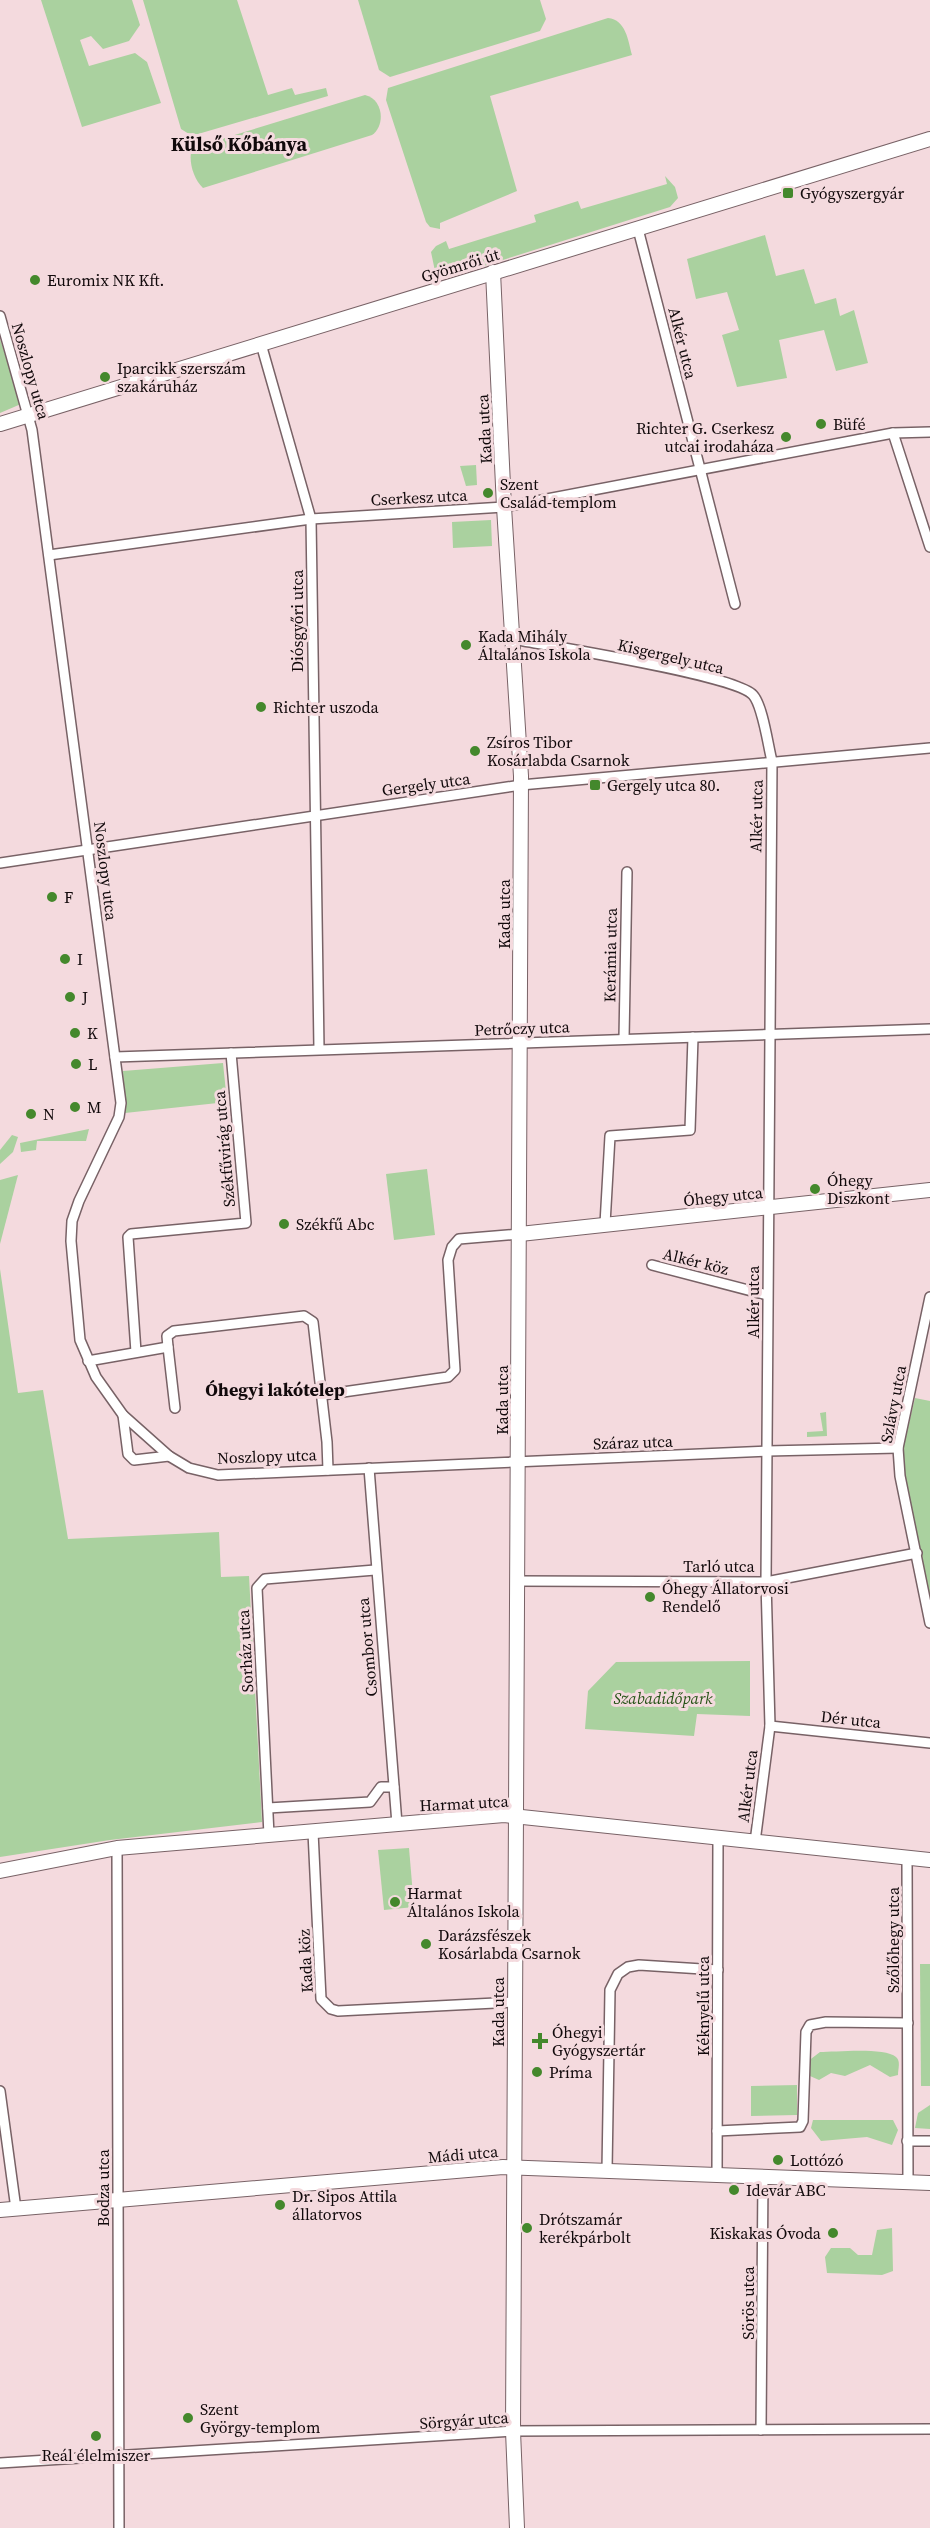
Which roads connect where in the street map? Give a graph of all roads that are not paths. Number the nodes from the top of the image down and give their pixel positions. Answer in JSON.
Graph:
{"nodes":[{"id":1,"x":930,"y":139,"type":"edge"},
{"id":2,"x":638,"y":229,"type":"junction"},
{"id":3,"x":493,"y":272,"type":"junction"},
{"id":4,"x":0,"y":316,"type":"edge"},
{"id":5,"x":261,"y":344,"type":"junction"},
{"id":6,"x":30,"y":414,"type":"junction"},
{"id":7,"x":0,"y":424,"type":"edge"},
{"id":8,"x":930,"y":432,"type":"edge"},
{"id":9,"x":893,"y":433,"type":"junction"},
{"id":10,"x":700,"y":470,"type":"junction"},
{"id":11,"x":504,"y":507,"type":"junction"},
{"id":12,"x":311,"y":519,"type":"junction"},
{"id":13,"x":930,"y":547,"type":"edge"},
{"id":14,"x":50,"y":555,"type":"junction"},
{"id":15,"x":735,"y":604,"type":"dead end"},
{"id":16,"x":513,"y":639,"type":"junction"},
{"id":17,"x":930,"y":747,"type":"edge"},
{"id":18,"x":772,"y":761,"type":"junction"},
{"id":19,"x":521,"y":785,"type":"junction"},
{"id":20,"x":314,"y":816,"type":"junction"},
{"id":21,"x":88,"y":850,"type":"junction"},
{"id":22,"x":0,"y":863,"type":"edge"},
{"id":23,"x":627,"y":872,"type":"dead end"},
{"id":24,"x":930,"y":1029,"type":"edge"},
{"id":25,"x":769,"y":1034,"type":"junction"},
{"id":26,"x":693,"y":1037,"type":"junction"},
{"id":27,"x":624,"y":1039,"type":"junction"},
{"id":28,"x":520,"y":1043,"type":"junction"},
{"id":29,"x":319,"y":1049,"type":"junction"},
{"id":30,"x":231,"y":1053,"type":"junction"},
{"id":31,"x":115,"y":1057,"type":"junction"},
{"id":32,"x":930,"y":1190,"type":"edge"},
{"id":33,"x":768,"y":1208,"type":"junction"},
{"id":34,"x":604,"y":1224,"type":"junction"},
{"id":35,"x":520,"y":1234,"type":"junction"},
{"id":36,"x":652,"y":1265,"type":"dead end"},
{"id":37,"x":767,"y":1295,"type":"junction"},
{"id":38,"x":930,"y":1297,"type":"edge"},
{"id":39,"x":168,"y":1347,"type":"junction"},
{"id":40,"x":136,"y":1352,"type":"junction"},
{"id":41,"x":88,"y":1361,"type":"junction"},
{"id":42,"x":322,"y":1395,"type":"junction"},
{"id":43,"x":175,"y":1408,"type":"dead end"},
{"id":44,"x":123,"y":1415,"type":"junction"},
{"id":45,"x":898,"y":1448,"type":"junction"},
{"id":46,"x":767,"y":1451,"type":"junction"},
{"id":47,"x":169,"y":1456,"type":"junction"},
{"id":48,"x":519,"y":1462,"type":"junction"},
{"id":49,"x":369,"y":1468,"type":"junction"},
{"id":50,"x":327,"y":1470,"type":"junction"},
{"id":51,"x":917,"y":1553,"type":"junction"},
{"id":52,"x":375,"y":1570,"type":"junction"},
{"id":53,"x":518,"y":1581,"type":"junction"},
{"id":54,"x":766,"y":1582,"type":"junction"},
{"id":55,"x":930,"y":1623,"type":"edge"},
{"id":56,"x":770,"y":1726,"type":"junction"},
{"id":57,"x":930,"y":1743,"type":"edge"},
{"id":58,"x":394,"y":1787,"type":"junction"},
{"id":59,"x":268,"y":1808,"type":"junction"},
{"id":60,"x":516,"y":1817,"type":"junction"},
{"id":61,"x":397,"y":1824,"type":"junction"},
{"id":62,"x":313,"y":1832,"type":"junction"},
{"id":63,"x":269,"y":1835,"type":"junction"},
{"id":64,"x":718,"y":1838,"type":"junction"},
{"id":65,"x":755,"y":1842,"type":"junction"},
{"id":66,"x":117,"y":1848,"type":"junction"},
{"id":67,"x":907,"y":1857,"type":"junction"},
{"id":68,"x":930,"y":1860,"type":"edge"},
{"id":69,"x":0,"y":1871,"type":"edge"},
{"id":70,"x":718,"y":1970,"type":"junction"},
{"id":71,"x":514,"y":2002,"type":"junction"},
{"id":72,"x":908,"y":2023,"type":"junction"},
{"id":73,"x":0,"y":2091,"type":"edge"},
{"id":74,"x":717,"y":2131,"type":"junction"},
{"id":75,"x":907,"y":2141,"type":"junction"},
{"id":76,"x":930,"y":2141,"type":"edge"},
{"id":77,"x":514,"y":2167,"type":"junction"},
{"id":78,"x":607,"y":2170,"type":"junction"},
{"id":79,"x":717,"y":2175,"type":"junction"},
{"id":80,"x":763,"y":2176,"type":"junction"},
{"id":81,"x":908,"y":2182,"type":"junction"},
{"id":82,"x":930,"y":2183,"type":"edge"},
{"id":83,"x":118,"y":2200,"type":"junction"},
{"id":84,"x":16,"y":2209,"type":"junction"},
{"id":85,"x":0,"y":2210,"type":"edge"},
{"id":86,"x":930,"y":2429,"type":"edge"},
{"id":87,"x":761,"y":2430,"type":"junction"},
{"id":88,"x":513,"y":2431,"type":"junction"},
{"id":89,"x":119,"y":2454,"type":"junction"},
{"id":90,"x":0,"y":2463,"type":"edge"},
{"id":91,"x":119,"y":2528,"type":"edge"},
{"id":92,"x":517,"y":2528,"type":"edge"}],
"edges":[{"from":1,"to":2,"type":"street","name":"Gyömrői út"},
{"from":2,"to":3,"type":"street","name":"Gyömrői út"},
{"from":2,"to":10,"type":"street","name":"Alkér utca"},
{"from":3,"to":5,"type":"street","name":"Gyömrői út"},
{"from":3,"to":11,"type":"street","name":"Kada utca"},
{"from":4,"to":6,"type":"street","name":"Noszlopy utca"},
{"from":5,"to":6,"type":"street","name":"Gyömrői út"},
{"from":5,"to":12,"type":"street","name":"Diósgyőri utca"},
{"from":6,"to":7,"type":"street","name":"Gyömrői út"},
{"from":6,"to":14,"type":"street","name":"Noszlopy utca"},
{"from":8,"to":9,"type":"street","name":"Cserkesz utca"},
{"from":9,"to":10,"type":"street","name":"Cserkesz utca"},
{"from":9,"to":13,"type":"street"},
{"from":10,"to":11,"type":"street","name":"Cserkesz utca"},
{"from":10,"to":15,"type":"street","name":"Alkér utca"},
{"from":11,"to":12,"type":"street","name":"Cserkesz utca"},
{"from":11,"to":16,"type":"street","name":"Kada utca"},
{"from":12,"to":14,"type":"street","name":"Cserkesz utca"},
{"from":12,"to":20,"type":"street","name":"Diósgyőri utca"},
{"from":14,"to":21,"type":"street","name":"Noszlopy utca"},
{"from":16,"to":18,"type":"street","name":"Kisgergely utca"},
{"from":16,"to":19,"type":"street","name":"Kada utca"},
{"from":17,"to":18,"type":"street","name":"Gergely utca"},
{"from":18,"to":19,"type":"street","name":"Gergely utca"},
{"from":18,"to":25,"type":"street","name":"Alkér utca"},
{"from":19,"to":20,"type":"street","name":"Gergely utca"},
{"from":19,"to":28,"type":"street","name":"Kada utca"},
{"from":20,"to":21,"type":"street","name":"Gergely utca"},
{"from":20,"to":29,"type":"street","name":"Diósgyőri utca"},
{"from":21,"to":22,"type":"street","name":"Gergely utca"},
{"from":21,"to":31,"type":"street","name":"Noszlopy utca"},
{"from":23,"to":27,"type":"street","name":"Kerámia utca"},
{"from":24,"to":25,"type":"street","name":"Petrőczy utca"},
{"from":25,"to":26,"type":"street","name":"Petrőczy utca"},
{"from":25,"to":33,"type":"street","name":"Alkér utca"},
{"from":26,"to":27,"type":"street","name":"Petrőczy utca"},
{"from":26,"to":34,"type":"street"},
{"from":27,"to":28,"type":"street","name":"Petrőczy utca"},
{"from":28,"to":29,"type":"street","name":"Petrőczy utca"},
{"from":28,"to":35,"type":"street","name":"Kada utca"},
{"from":29,"to":30,"type":"street","name":"Petrőczy utca"},
{"from":30,"to":31,"type":"street","name":"Petrőczy utca"},
{"from":30,"to":40,"type":"street","name":"Székfűvirág utca"},
{"from":31,"to":41,"type":"street","name":"Noszlopy utca"},
{"from":32,"to":33,"type":"street","name":"Óhegy utca"},
{"from":33,"to":34,"type":"street","name":"Óhegy utca"},
{"from":33,"to":37,"type":"street","name":"Alkér utca"},
{"from":34,"to":35,"type":"street","name":"Óhegy utca"},
{"from":35,"to":42,"type":"street"},
{"from":35,"to":48,"type":"street","name":"Kada utca"},
{"from":36,"to":37,"type":"street","name":"Alkér köz"},
{"from":37,"to":46,"type":"street","name":"Alkér utca"},
{"from":38,"to":45,"type":"street","name":"Szlávy utca"},
{"from":39,"to":40,"type":"street"},
{"from":39,"to":42,"type":"street"},
{"from":39,"to":43,"type":"street"},
{"from":40,"to":41,"type":"street"},
{"from":41,"to":44,"type":"street","name":"Noszlopy utca"},
{"from":42,"to":50,"type":"street"},
{"from":44,"to":47,"type":"street","name":"Noszlopy utca"},
{"from":44,"to":47,"type":"street","name":"Noszlopy utca"},
{"from":45,"to":46,"type":"street","name":"Száraz utca"},
{"from":45,"to":51,"type":"street","name":"Szlávy utca"},
{"from":46,"to":48,"type":"street","name":"Száraz utca"},
{"from":46,"to":54,"type":"street","name":"Alkér utca"},
{"from":47,"to":50,"type":"street","name":"Noszlopy utca"},
{"from":48,"to":49,"type":"street","name":"Száraz utca"},
{"from":48,"to":53,"type":"street","name":"Kada utca"},
{"from":49,"to":50,"type":"street","name":"Noszlopy utca"},
{"from":49,"to":52,"type":"street","name":"Csombor utca"},
{"from":51,"to":54,"type":"street","name":"Tarló utca"},
{"from":51,"to":55,"type":"street","name":"Szlávy utca"},
{"from":52,"to":58,"type":"street","name":"Csombor utca"},
{"from":52,"to":59,"type":"street","name":"Sorház utca"},
{"from":53,"to":54,"type":"street","name":"Tarló utca"},
{"from":53,"to":60,"type":"street","name":"Kada utca"},
{"from":54,"to":56,"type":"street","name":"Alkér utca"},
{"from":56,"to":57,"type":"street","name":"Dér utca"},
{"from":56,"to":65,"type":"street","name":"Alkér utca"},
{"from":58,"to":59,"type":"street"},
{"from":58,"to":61,"type":"street","name":"Csombor utca"},
{"from":59,"to":63,"type":"street","name":"Sorház utca"},
{"from":60,"to":61,"type":"street","name":"Harmat utca"},
{"from":60,"to":64,"type":"street","name":"Harmat utca"},
{"from":60,"to":71,"type":"street","name":"Kada utca"},
{"from":61,"to":62,"type":"street","name":"Harmat utca"},
{"from":62,"to":63,"type":"street","name":"Harmat utca"},
{"from":62,"to":71,"type":"street","name":"Kada köz"},
{"from":63,"to":66,"type":"street","name":"Harmat utca"},
{"from":64,"to":65,"type":"street","name":"Harmat utca"},
{"from":64,"to":70,"type":"street","name":"Kéknyelű utca"},
{"from":65,"to":67,"type":"street","name":"Harmat utca"},
{"from":66,"to":69,"type":"street","name":"Harmat utca"},
{"from":66,"to":83,"type":"street","name":"Bodza utca"},
{"from":67,"to":68,"type":"street","name":"Harmat utca"},
{"from":67,"to":72,"type":"street","name":"Szőlőhegy utca"},
{"from":70,"to":74,"type":"street","name":"Kéknyelű utca"},
{"from":70,"to":78,"type":"street"},
{"from":71,"to":77,"type":"street","name":"Kada utca"},
{"from":72,"to":74,"type":"street"},
{"from":72,"to":75,"type":"street","name":"Szőlőhegy utca"},
{"from":73,"to":84,"type":"street"},
{"from":74,"to":79,"type":"street","name":"Kéknyelű utca"},
{"from":75,"to":76,"type":"street"},
{"from":75,"to":81,"type":"street","name":"Szőlőhegy utca"},
{"from":77,"to":78,"type":"street","name":"Mádi utca"},
{"from":77,"to":83,"type":"street","name":"Mádi utca"},
{"from":77,"to":88,"type":"street","name":"Kada utca"},
{"from":78,"to":79,"type":"street","name":"Mádi utca"},
{"from":79,"to":80,"type":"street","name":"Mádi utca"},
{"from":80,"to":81,"type":"street","name":"Mádi utca"},
{"from":80,"to":87,"type":"street","name":"Sörös utca"},
{"from":81,"to":82,"type":"street","name":"Mádi utca"},
{"from":83,"to":84,"type":"street","name":"Mádi utca"},
{"from":83,"to":89,"type":"street","name":"Bodza utca"},
{"from":84,"to":85,"type":"street","name":"Mádi utca"},
{"from":86,"to":87,"type":"street","name":"Sörgyár utca"},
{"from":87,"to":88,"type":"street","name":"Sörgyár utca"},
{"from":88,"to":89,"type":"street","name":"Sörgyár utca"},
{"from":88,"to":92,"type":"street","name":"Kada utca"},
{"from":89,"to":90,"type":"street","name":"Sörgyár utca"},
{"from":89,"to":91,"type":"street","name":"Bodza utca"}]}
